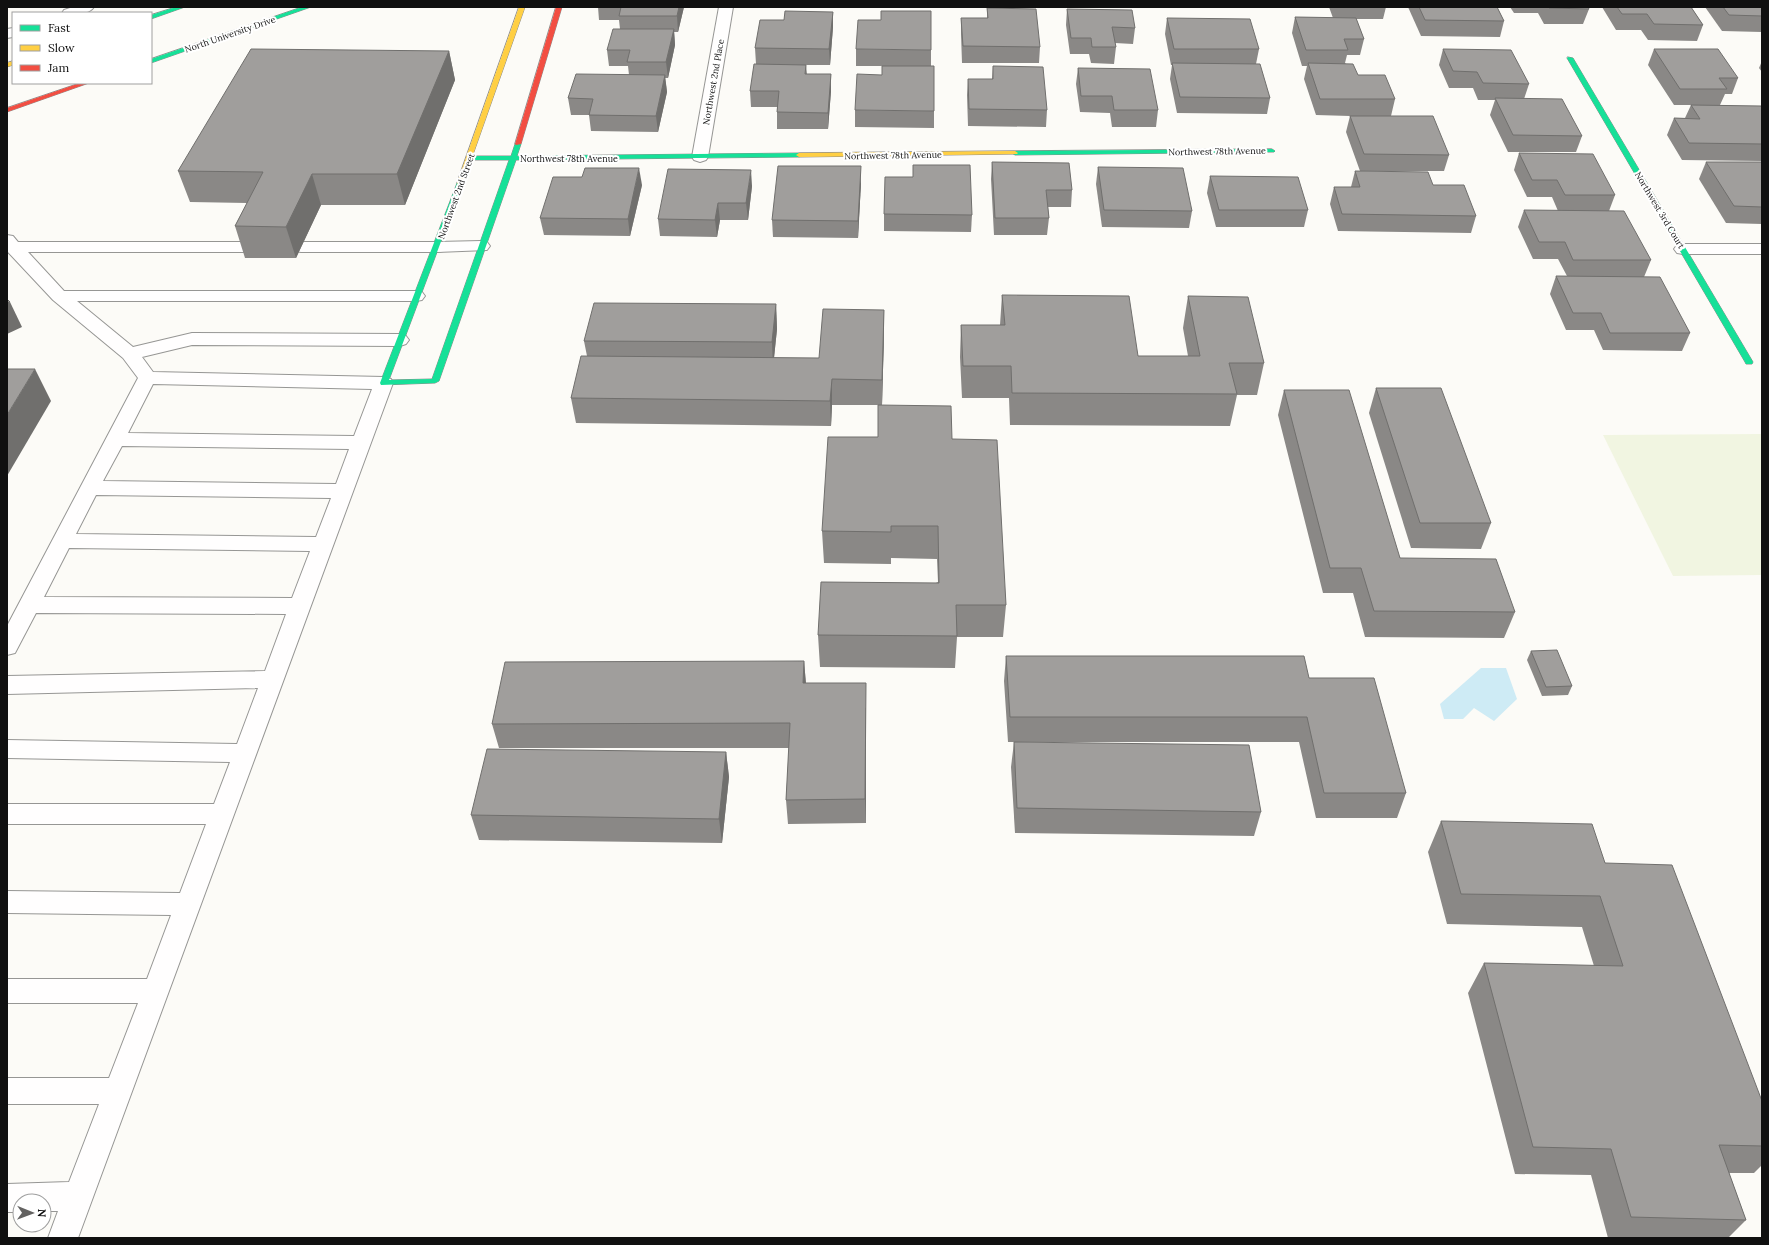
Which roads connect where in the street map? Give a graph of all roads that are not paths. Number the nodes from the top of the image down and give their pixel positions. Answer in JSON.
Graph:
{"nodes":[{"id":1,"x":87,"y":7,"type":"edge"},
{"id":2,"x":182,"y":7,"type":"edge"},
{"id":3,"x":308,"y":7,"type":"edge"},
{"id":4,"x":522,"y":7,"type":"edge"},
{"id":5,"x":559,"y":7,"type":"edge"},
{"id":6,"x":726,"y":7,"type":"edge"},
{"id":7,"x":72,"y":12,"type":"edge"},
{"id":8,"x":152,"y":17,"type":"edge"},
{"id":9,"x":1570,"y":58,"type":"dead end"},
{"id":10,"x":152,"y":61,"type":"edge"},
{"id":11,"x":83,"y":84,"type":"edge"},
{"id":12,"x":7,"y":110,"type":"edge"},
{"id":13,"x":1272,"y":151,"type":"dead end"},
{"id":14,"x":700,"y":157,"type":"junction"},
{"id":15,"x":470,"y":158,"type":"junction"},
{"id":16,"x":514,"y":158,"type":"junction"},
{"id":17,"x":10,"y":244,"type":"edge"},
{"id":18,"x":481,"y":246,"type":"junction"},
{"id":19,"x":251,"y":247,"type":"edge"},
{"id":20,"x":301,"y":247,"type":"dead end"},
{"id":21,"x":437,"y":247,"type":"junction"},
{"id":22,"x":1683,"y":249,"type":"junction"},
{"id":23,"x":1762,"y":249,"type":"edge"},
{"id":24,"x":59,"y":296,"type":"junction"},
{"id":25,"x":416,"y":296,"type":"junction"},
{"id":26,"x":400,"y":340,"type":"junction"},
{"id":27,"x":130,"y":354,"type":"junction"},
{"id":28,"x":1749,"y":362,"type":"dead end"},
{"id":29,"x":147,"y":378,"type":"junction"},
{"id":30,"x":384,"y":383,"type":"junction"},
{"id":31,"x":116,"y":439,"type":"junction"},
{"id":32,"x":361,"y":443,"type":"junction"},
{"id":33,"x":90,"y":488,"type":"junction"},
{"id":34,"x":343,"y":491,"type":"junction"},
{"id":35,"x":62,"y":541,"type":"junction"},
{"id":36,"x":323,"y":544,"type":"junction"},
{"id":37,"x":29,"y":605,"type":"junction"},
{"id":38,"x":300,"y":606,"type":"junction"},
{"id":39,"x":7,"y":647,"type":"edge"},
{"id":40,"x":273,"y":679,"type":"junction"},
{"id":41,"x":7,"y":685,"type":"edge"},
{"id":42,"x":7,"y":749,"type":"edge"},
{"id":43,"x":245,"y":753,"type":"junction"},
{"id":44,"x":7,"y":814,"type":"edge"},
{"id":45,"x":222,"y":814,"type":"junction"},
{"id":46,"x":7,"y":902,"type":"edge"},
{"id":47,"x":188,"y":904,"type":"junction"},
{"id":48,"x":7,"y":991,"type":"edge"},
{"id":49,"x":156,"y":991,"type":"junction"},
{"id":50,"x":118,"y":1090,"type":"junction"},
{"id":51,"x":7,"y":1091,"type":"edge"},
{"id":52,"x":79,"y":1196,"type":"junction"},
{"id":53,"x":7,"y":1198,"type":"edge"},
{"id":54,"x":63,"y":1238,"type":"edge"}],
"edges":[{"from":1,"to":7,"type":"street"},
{"from":2,"to":8,"type":"street"},
{"from":3,"to":10,"type":"street","name":"North University Drive"},
{"from":4,"to":15,"type":"street","name":"Northwest 2nd Street"},
{"from":5,"to":16,"type":"street"},
{"from":6,"to":14,"type":"street","name":"Northwest 2nd Place"},
{"from":9,"to":22,"type":"street","name":"Northwest 3rd Court"},
{"from":11,"to":12,"type":"street"},
{"from":13,"to":14,"type":"street","name":"Northwest 78th Avenue"},
{"from":14,"to":16,"type":"street","name":"Northwest 78th Avenue"},
{"from":15,"to":16,"type":"street","name":"Northwest 78th Avenue"},
{"from":15,"to":21,"type":"street","name":"Northwest 2nd Street"},
{"from":16,"to":18,"type":"street"},
{"from":17,"to":19,"type":"street"},
{"from":17,"to":24,"type":"street"},
{"from":18,"to":21,"type":"street"},
{"from":18,"to":30,"type":"street"},
{"from":20,"to":21,"type":"street"},
{"from":21,"to":25,"type":"street","name":"Northwest 2nd Street"},
{"from":22,"to":23,"type":"street"},
{"from":22,"to":28,"type":"street","name":"Northwest 3rd Court"},
{"from":24,"to":25,"type":"street"},
{"from":24,"to":27,"type":"street"},
{"from":25,"to":26,"type":"street","name":"Northwest 2nd Street"},
{"from":26,"to":27,"type":"street"},
{"from":26,"to":30,"type":"street","name":"Northwest 2nd Street"},
{"from":27,"to":29,"type":"street"},
{"from":29,"to":30,"type":"street"},
{"from":29,"to":31,"type":"street"},
{"from":30,"to":32,"type":"street"},
{"from":31,"to":32,"type":"street"},
{"from":31,"to":33,"type":"street"},
{"from":32,"to":34,"type":"street"},
{"from":33,"to":34,"type":"street"},
{"from":33,"to":35,"type":"street"},
{"from":34,"to":36,"type":"street"},
{"from":35,"to":36,"type":"street"},
{"from":35,"to":37,"type":"street"},
{"from":36,"to":38,"type":"street"},
{"from":37,"to":38,"type":"street"},
{"from":37,"to":39,"type":"street"},
{"from":38,"to":40,"type":"street"},
{"from":40,"to":41,"type":"street"},
{"from":40,"to":43,"type":"street"},
{"from":42,"to":43,"type":"street"},
{"from":43,"to":45,"type":"street"},
{"from":44,"to":45,"type":"street"},
{"from":45,"to":47,"type":"street"},
{"from":46,"to":47,"type":"street"},
{"from":47,"to":49,"type":"street"},
{"from":48,"to":49,"type":"street"},
{"from":49,"to":50,"type":"street"},
{"from":50,"to":51,"type":"street"},
{"from":50,"to":52,"type":"street"},
{"from":52,"to":53,"type":"street"},
{"from":52,"to":54,"type":"street"}]}
